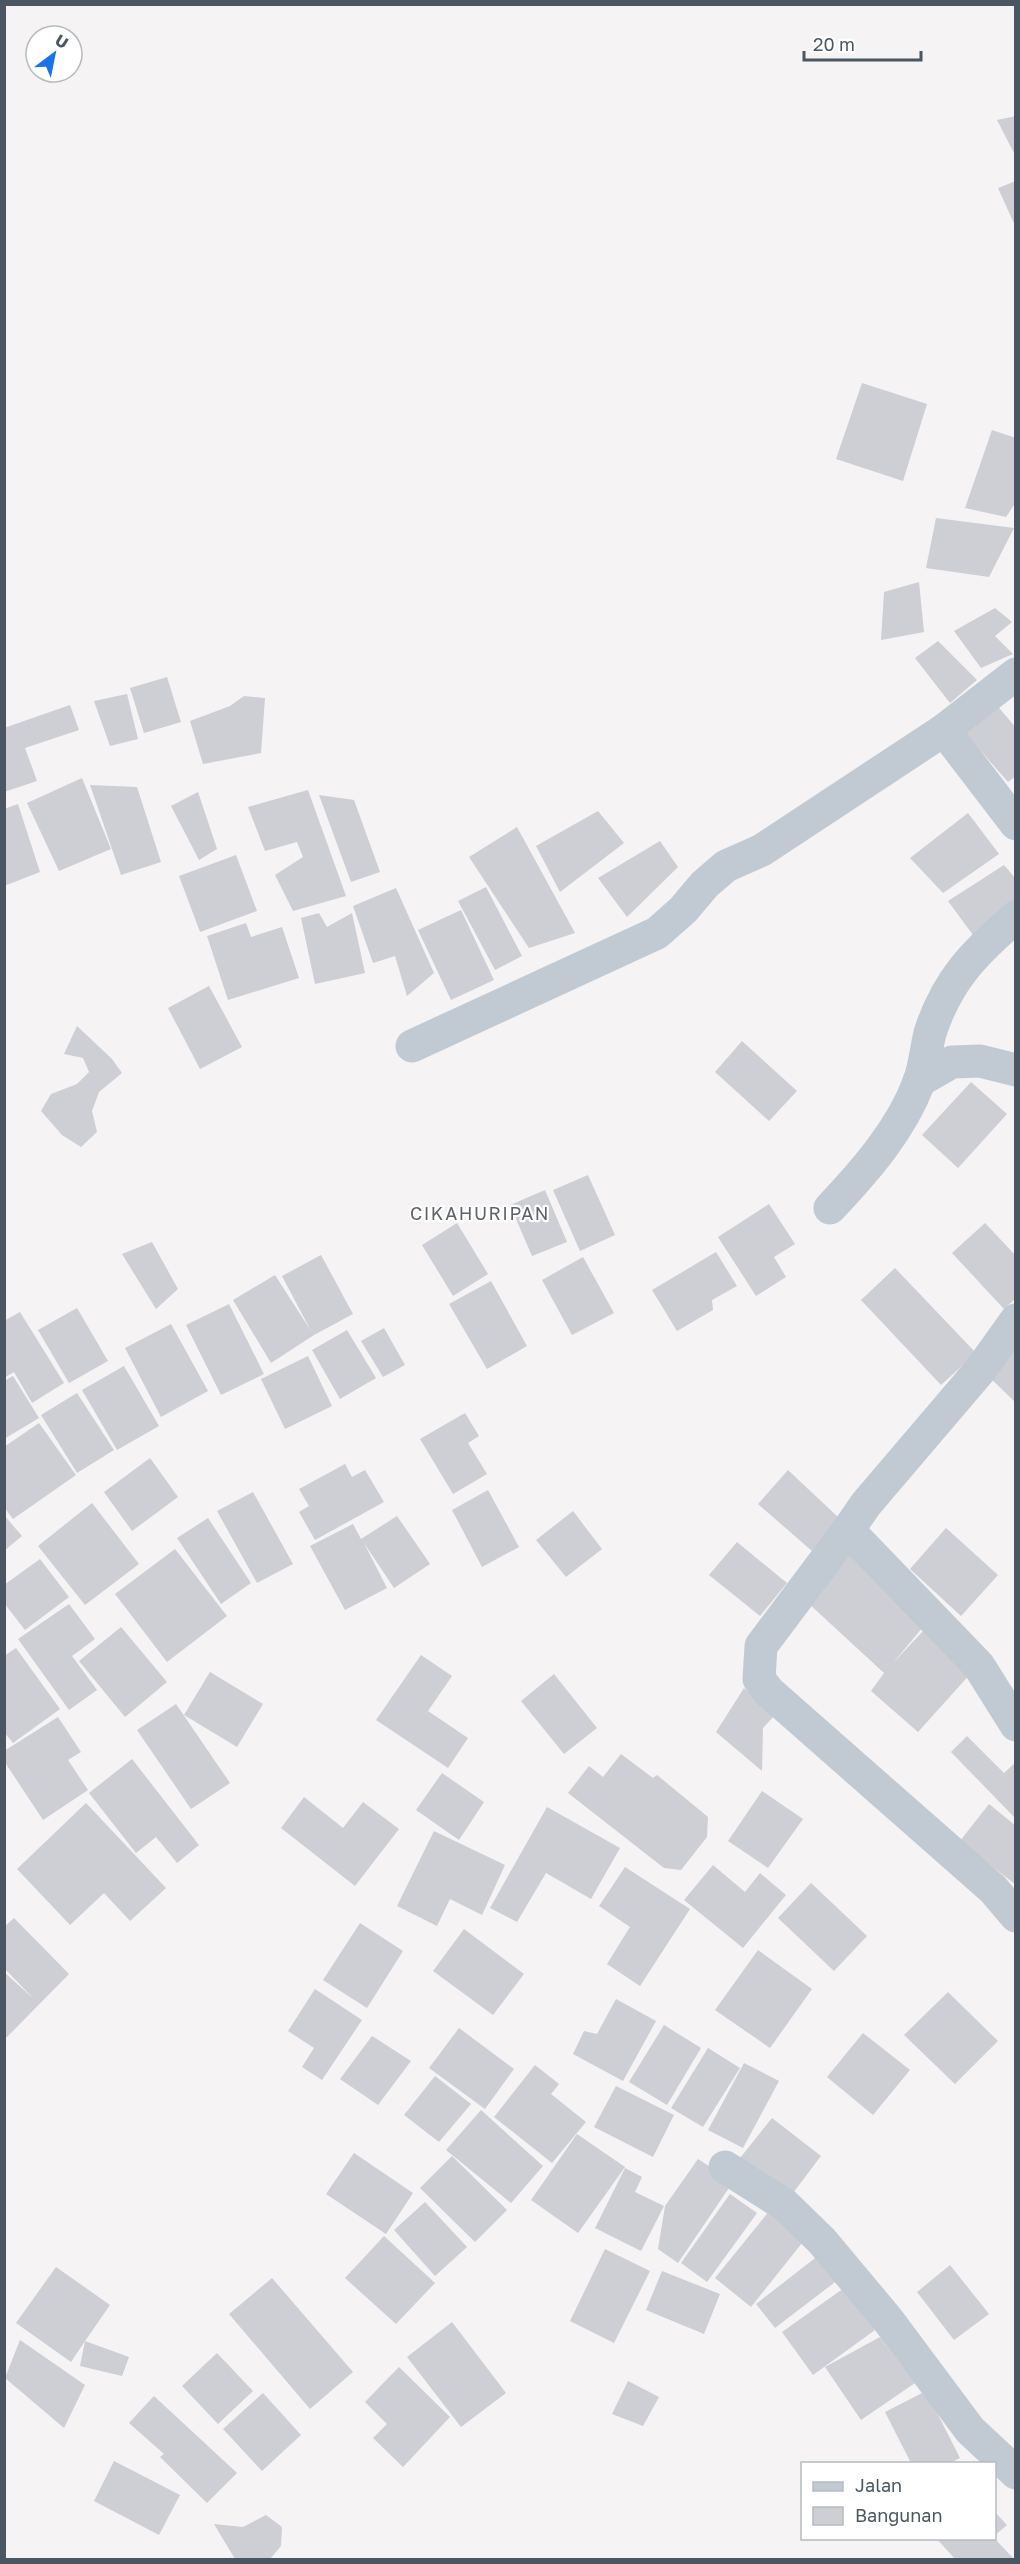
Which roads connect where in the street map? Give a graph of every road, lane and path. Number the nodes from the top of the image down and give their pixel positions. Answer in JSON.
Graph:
{"nodes":[{"id":1,"x":1016,"y":674,"type":"edge"},
{"id":2,"x":944,"y":730,"type":"junction"},
{"id":3,"x":1016,"y":824,"type":"edge"},
{"id":4,"x":1016,"y":917,"type":"edge"},
{"id":5,"x":412,"y":1046,"type":"dead end"},
{"id":6,"x":1016,"y":1070,"type":"edge"},
{"id":7,"x":919,"y":1081,"type":"junction"},
{"id":8,"x":830,"y":1208,"type":"dead end"},
{"id":9,"x":1016,"y":1320,"type":"edge"},
{"id":10,"x":848,"y":1530,"type":"junction"},
{"id":11,"x":1016,"y":1725,"type":"edge"},
{"id":12,"x":1016,"y":1916,"type":"edge"},
{"id":13,"x":725,"y":2167,"type":"dead end"},
{"id":14,"x":1016,"y":2473,"type":"edge"}],
"edges":[{"from":1,"to":2,"type":"street"},
{"from":2,"to":3,"type":"street"},
{"from":2,"to":5,"type":"street"},
{"from":4,"to":7,"type":"street"},
{"from":6,"to":7,"type":"street"},
{"from":7,"to":8,"type":"street"},
{"from":9,"to":10,"type":"street"},
{"from":10,"to":11,"type":"street"},
{"from":10,"to":12,"type":"street"},
{"from":13,"to":14,"type":"street"}]}
